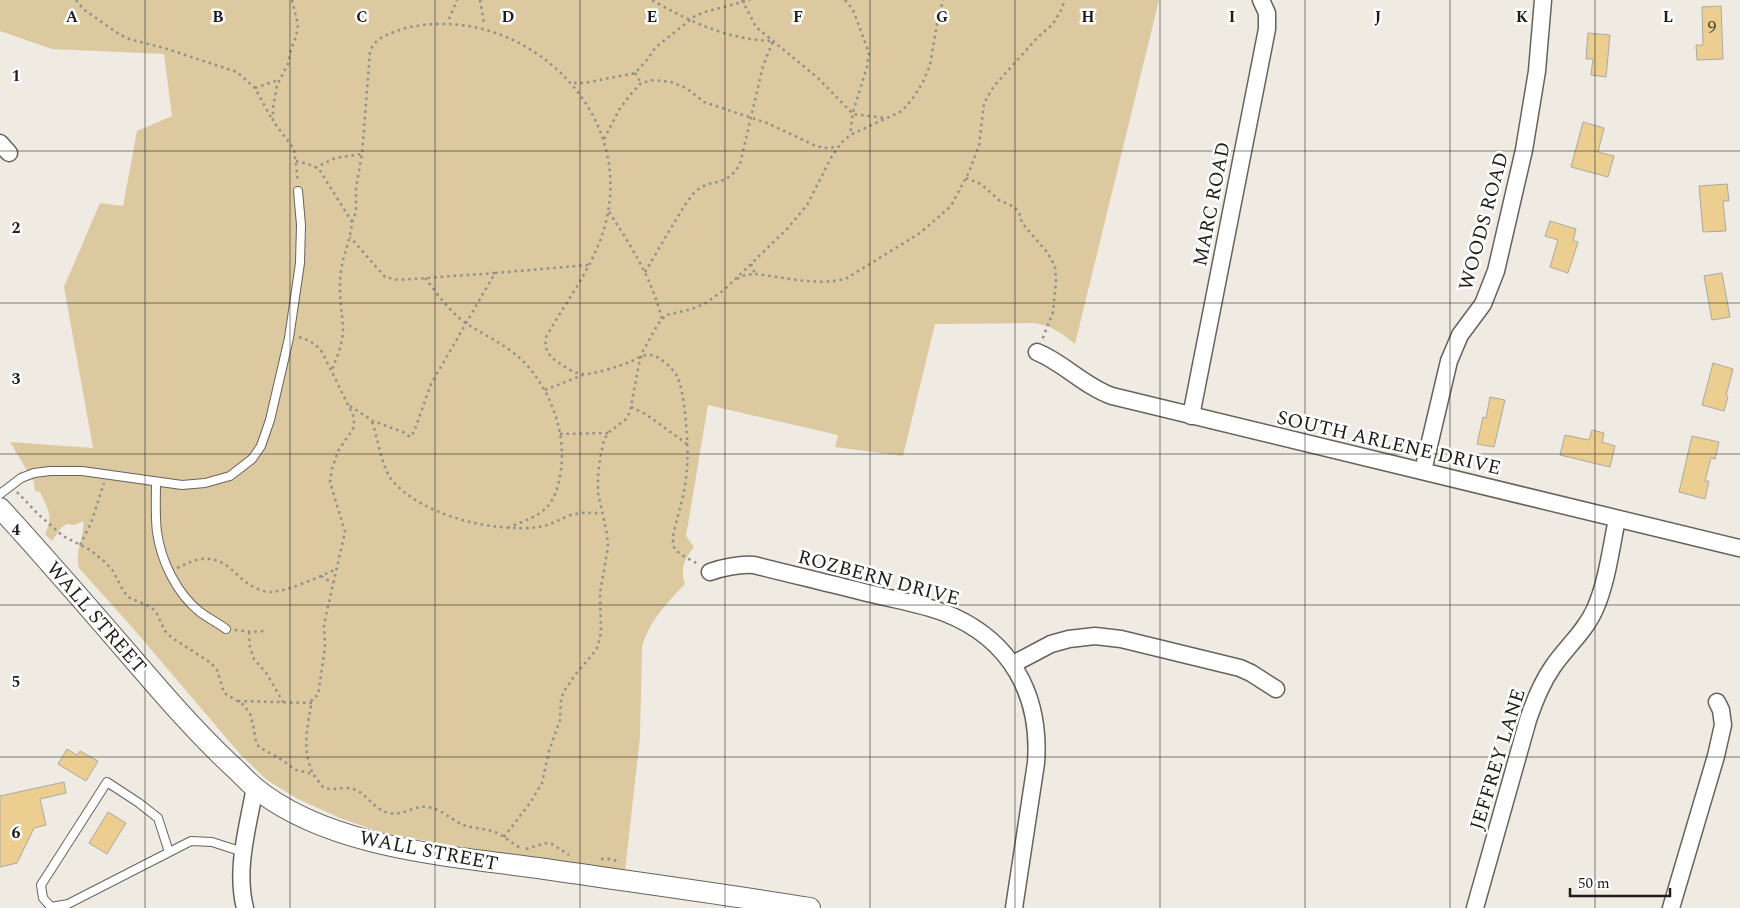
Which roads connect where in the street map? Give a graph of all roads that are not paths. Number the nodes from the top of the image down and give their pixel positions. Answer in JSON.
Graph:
{"nodes":[{"id":1,"x":1261,"y":0,"type":"edge"},
{"id":2,"x":1543,"y":0,"type":"edge"},
{"id":3,"x":298,"y":191,"type":"road end"},
{"id":4,"x":1037,"y":352,"type":"road end"},
{"id":5,"x":1192,"y":416,"type":"junction"},
{"id":6,"x":1423,"y":471,"type":"junction"},
{"id":7,"x":156,"y":482,"type":"junction"},
{"id":8,"x":0,"y":494,"type":"edge"},
{"id":9,"x":0,"y":508,"type":"edge"},
{"id":10,"x":1617,"y":519,"type":"junction"},
{"id":11,"x":1740,"y":548,"type":"edge"},
{"id":12,"x":710,"y":572,"type":"road end"},
{"id":13,"x":226,"y":629,"type":"road end"},
{"id":14,"x":1013,"y":664,"type":"junction"},
{"id":15,"x":1276,"y":689,"type":"dead end"},
{"id":16,"x":1717,"y":702,"type":"dead end"},
{"id":17,"x":255,"y":787,"type":"junction"},
{"id":18,"x":169,"y":852,"type":"junction"},
{"id":19,"x":243,"y":852,"type":"junction"},
{"id":20,"x":245,"y":908,"type":"edge"},
{"id":21,"x":810,"y":908,"type":"edge"},
{"id":22,"x":1014,"y":908,"type":"edge"},
{"id":23,"x":1475,"y":908,"type":"edge"},
{"id":24,"x":1671,"y":908,"type":"edge"}],
"edges":[{"from":1,"to":5,"type":"street","name":"MARC ROAD"},
{"from":2,"to":6,"type":"street","name":"WOODS ROAD"},
{"from":3,"to":7,"type":"lane"},
{"from":4,"to":5,"type":"street","name":"SOUTH ARLENE DRIVE"},
{"from":5,"to":6,"type":"street","name":"SOUTH ARLENE DRIVE"},
{"from":6,"to":10,"type":"street","name":"SOUTH ARLENE DRIVE"},
{"from":7,"to":8,"type":"lane"},
{"from":7,"to":13,"type":"lane"},
{"from":9,"to":17,"type":"street","name":"WALL STREET"},
{"from":10,"to":11,"type":"street","name":"SOUTH ARLENE DRIVE"},
{"from":10,"to":23,"type":"street","name":"JEFFREY LANE"},
{"from":12,"to":14,"type":"street","name":"ROZBERN DRIVE"},
{"from":14,"to":15,"type":"street"},
{"from":14,"to":22,"type":"street","name":"ROZBERN DRIVE"},
{"from":16,"to":24,"type":"street"},
{"from":17,"to":19,"type":"street"},
{"from":17,"to":21,"type":"street","name":"WALL STREET"},
{"from":18,"to":18,"type":"lane"},
{"from":18,"to":19,"type":"lane"},
{"from":19,"to":20,"type":"street"}]}
